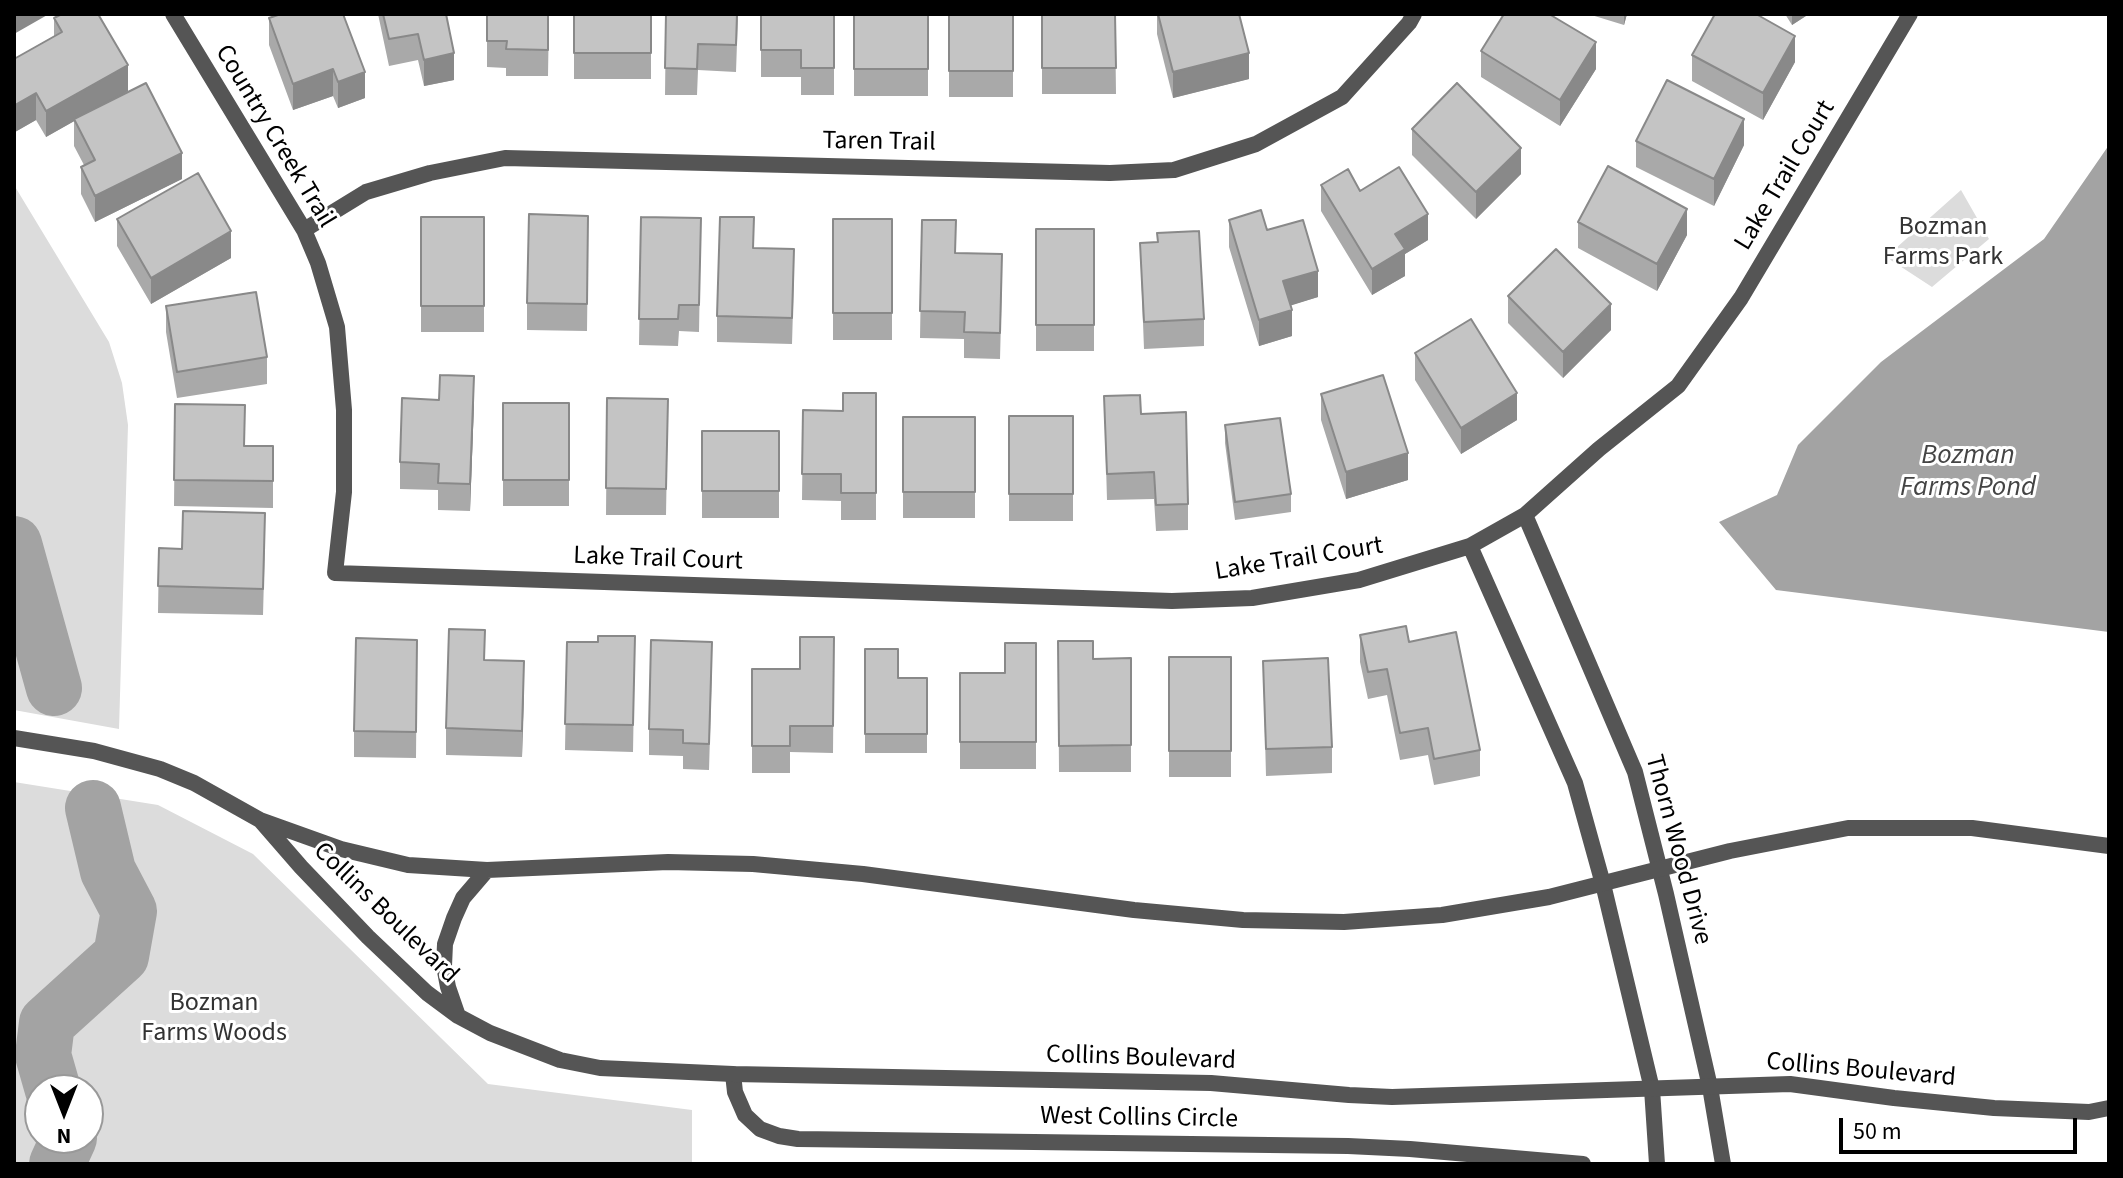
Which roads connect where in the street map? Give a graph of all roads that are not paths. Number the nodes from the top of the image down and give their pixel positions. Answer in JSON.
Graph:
{"nodes":[{"id":1,"x":173,"y":14,"type":"edge"},
{"id":2,"x":1414,"y":14,"type":"edge"},
{"id":3,"x":1910,"y":14,"type":"edge"},
{"id":4,"x":304,"y":230,"type":"junction"},
{"id":5,"x":1525,"y":515,"type":"junction"},
{"id":6,"x":1470,"y":546,"type":"junction"},
{"id":7,"x":335,"y":573,"type":"joint"},
{"id":8,"x":14,"y":738,"type":"edge"},
{"id":9,"x":260,"y":820,"type":"junction"},
{"id":10,"x":2109,"y":846,"type":"edge"},
{"id":11,"x":1660,"y":868,"type":"junction"},
{"id":12,"x":487,"y":870,"type":"junction"},
{"id":13,"x":1603,"y":884,"type":"junction"},
{"id":14,"x":458,"y":1016,"type":"junction"},
{"id":15,"x":733,"y":1074,"type":"junction"},
{"id":16,"x":1710,"y":1087,"type":"junction"},
{"id":17,"x":1652,"y":1089,"type":"junction"},
{"id":18,"x":2109,"y":1108,"type":"edge"},
{"id":19,"x":1583,"y":1164,"type":"edge"},
{"id":20,"x":1657,"y":1164,"type":"edge"},
{"id":21,"x":1723,"y":1164,"type":"edge"}],
"edges":[{"from":1,"to":4,"type":"street","name":"Country Creek Trail"},
{"from":2,"to":4,"type":"street","name":"Taren Trail"},
{"from":3,"to":5,"type":"street","name":"Lake Trail Court"},
{"from":4,"to":7,"type":"street","name":"Country Creek Trail"},
{"from":5,"to":6,"type":"street","name":"Lake Trail Court"},
{"from":5,"to":11,"type":"street","name":"Thorn Wood Drive"},
{"from":6,"to":7,"type":"street","name":"Lake Trail Court"},
{"from":6,"to":13,"type":"street"},
{"from":8,"to":9,"type":"street","name":"Collins Boulevard"},
{"from":9,"to":12,"type":"street","name":"Collins Boulevard"},
{"from":9,"to":14,"type":"street","name":"Collins Boulevard"},
{"from":10,"to":11,"type":"street","name":"Collins Boulevard"},
{"from":11,"to":13,"type":"street","name":"Collins Boulevard"},
{"from":11,"to":16,"type":"street","name":"Thorn Wood Drive"},
{"from":12,"to":13,"type":"street","name":"Collins Boulevard"},
{"from":12,"to":14,"type":"street"},
{"from":13,"to":17,"type":"street"},
{"from":14,"to":15,"type":"street","name":"Collins Boulevard"},
{"from":15,"to":17,"type":"street","name":"Collins Boulevard"},
{"from":15,"to":19,"type":"street","name":"West Collins Circle"},
{"from":16,"to":17,"type":"street","name":"Collins Boulevard"},
{"from":16,"to":18,"type":"street","name":"Collins Boulevard"},
{"from":16,"to":21,"type":"street","name":"Thorn Wood Drive"},
{"from":17,"to":20,"type":"street"}]}
